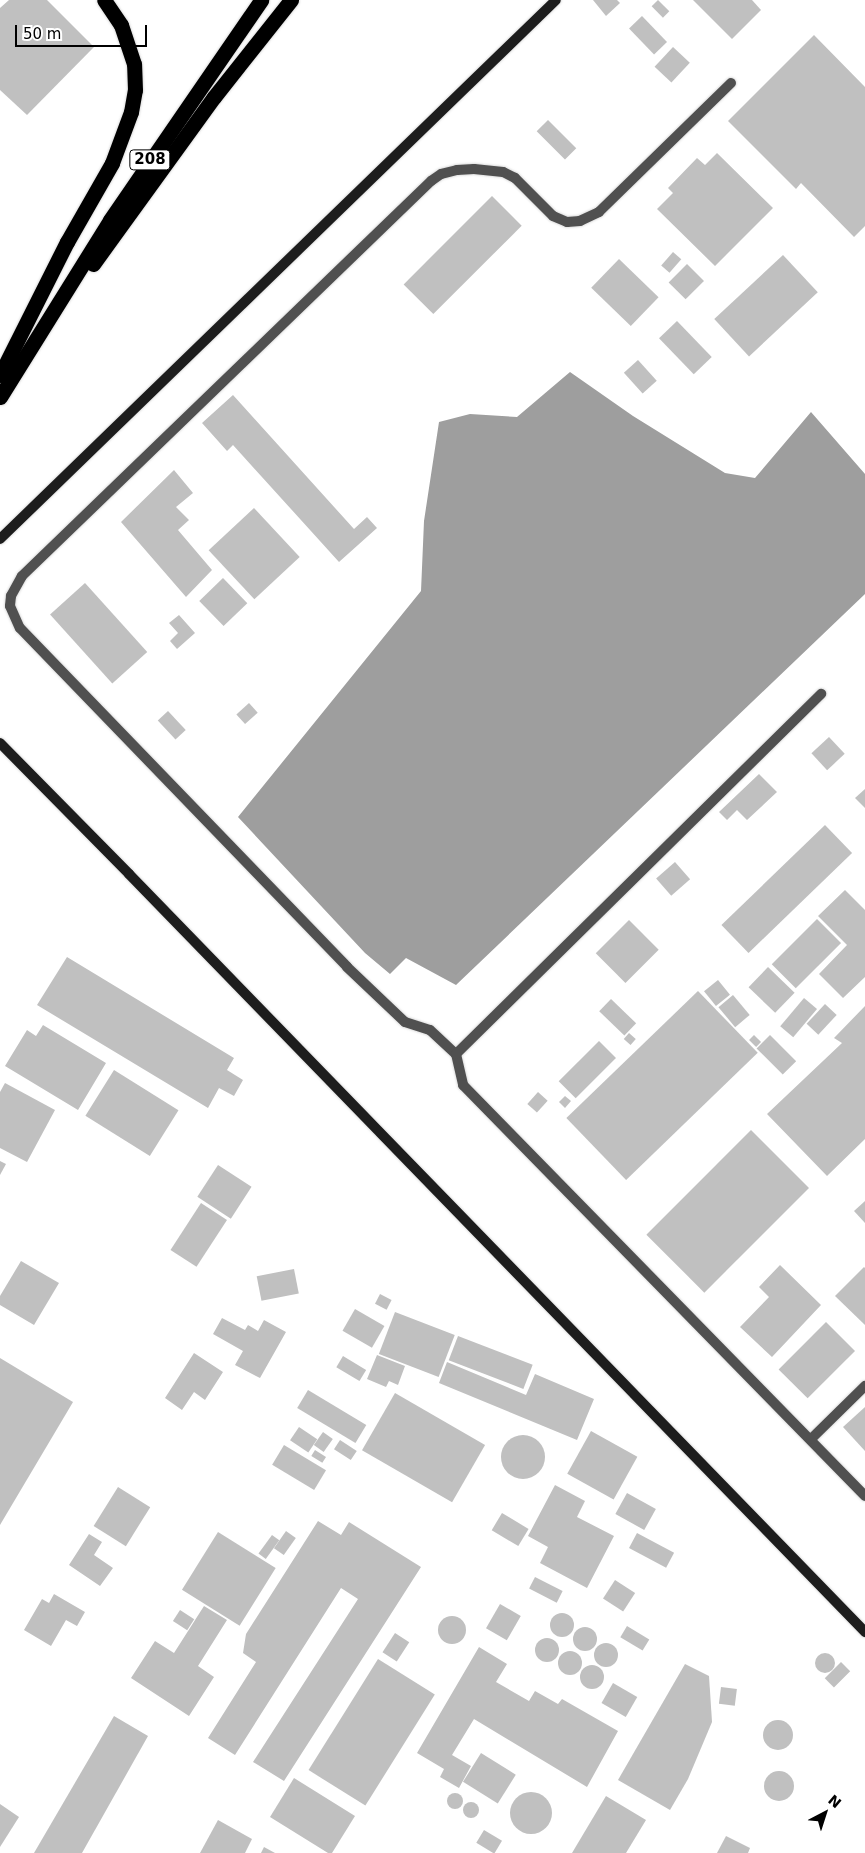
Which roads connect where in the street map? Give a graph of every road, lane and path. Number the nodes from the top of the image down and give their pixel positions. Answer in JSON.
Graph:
{"nodes":[{"id":1,"x":104,"y":0,"type":"edge"},
{"id":2,"x":261,"y":0,"type":"edge"},
{"id":3,"x":290,"y":0,"type":"edge"},
{"id":4,"x":556,"y":0,"type":"edge"},
{"id":5,"x":731,"y":83,"type":"dead end"},
{"id":6,"x":46,"y":324,"type":"junction"},
{"id":7,"x":0,"y":375,"type":"edge"},
{"id":8,"x":0,"y":397,"type":"edge"},
{"id":9,"x":0,"y":539,"type":"edge"},
{"id":10,"x":821,"y":694,"type":"dead end"},
{"id":11,"x":0,"y":743,"type":"edge"},
{"id":12,"x":456,"y":1054,"type":"junction"},
{"id":13,"x":865,"y":1386,"type":"edge"},
{"id":14,"x":811,"y":1439,"type":"junction"},
{"id":15,"x":865,"y":1496,"type":"edge"},
{"id":16,"x":865,"y":1632,"type":"edge"}],
"edges":[{"from":1,"to":7,"type":"highway"},
{"from":2,"to":6,"type":"highway","number":"208"},
{"from":3,"to":6,"type":"highway"},
{"from":4,"to":9,"type":"street"},
{"from":5,"to":12,"type":"street"},
{"from":6,"to":8,"type":"highway","number":"208"},
{"from":10,"to":12,"type":"street"},
{"from":11,"to":16,"type":"street"},
{"from":12,"to":14,"type":"street"},
{"from":13,"to":14,"type":"street"},
{"from":14,"to":15,"type":"street"}]}
